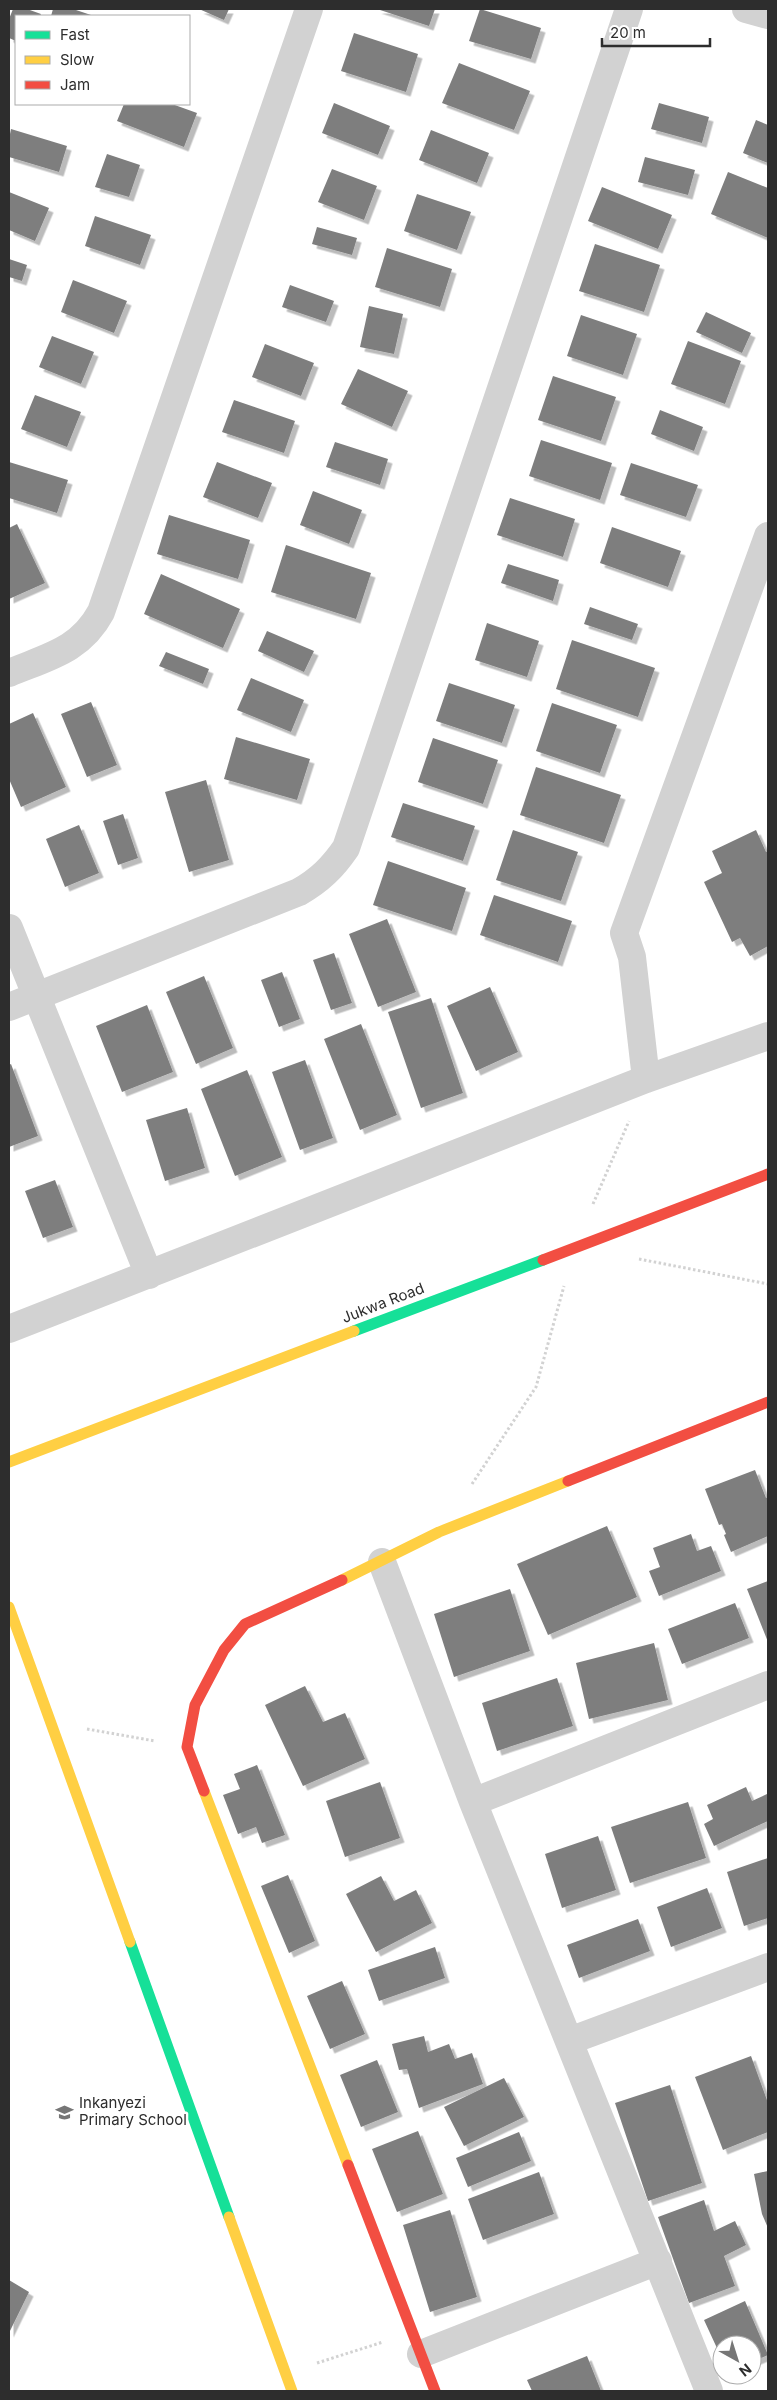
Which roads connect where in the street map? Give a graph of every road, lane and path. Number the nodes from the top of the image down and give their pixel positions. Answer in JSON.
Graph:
{"nodes":[{"id":1,"x":309,"y":9,"type":"edge"},
{"id":2,"x":630,"y":9,"type":"edge"},
{"id":3,"x":746,"y":9,"type":"edge"},
{"id":4,"x":768,"y":15,"type":"edge"},
{"id":5,"x":768,"y":536,"type":"edge"},
{"id":6,"x":9,"y":673,"type":"edge"},
{"id":7,"x":9,"y":928,"type":"edge"},
{"id":8,"x":36,"y":996,"type":"junction"},
{"id":9,"x":9,"y":1007,"type":"edge"},
{"id":10,"x":768,"y":1036,"type":"edge"},
{"id":11,"x":646,"y":1079,"type":"junction"},
{"id":12,"x":768,"y":1174,"type":"edge"},
{"id":13,"x":575,"y":1246,"type":"junction"},
{"id":14,"x":633,"y":1257,"type":"dead end"},
{"id":15,"x":149,"y":1275,"type":"junction"},
{"id":16,"x":768,"y":1284,"type":"edge"},
{"id":17,"x":9,"y":1329,"type":"edge"},
{"id":18,"x":768,"y":1402,"type":"edge"},
{"id":19,"x":9,"y":1462,"type":"edge"},
{"id":20,"x":439,"y":1532,"type":"junction"},
{"id":21,"x":382,"y":1562,"type":"junction"},
{"id":22,"x":9,"y":1607,"type":"edge"},
{"id":23,"x":768,"y":1685,"type":"edge"},
{"id":24,"x":50,"y":1722,"type":"junction"},
{"id":25,"x":187,"y":1747,"type":"junction"},
{"id":26,"x":473,"y":1802,"type":"junction"},
{"id":27,"x":768,"y":1967,"type":"edge"},
{"id":28,"x":568,"y":2041,"type":"junction"},
{"id":29,"x":658,"y":2261,"type":"junction"},
{"id":30,"x":417,"y":2343,"type":"junction"},
{"id":31,"x":286,"y":2373,"type":"junction"},
{"id":32,"x":292,"y":2391,"type":"edge"},
{"id":33,"x":435,"y":2391,"type":"edge"},
{"id":34,"x":709,"y":2391,"type":"edge"}],
"edges":[{"from":1,"to":6,"type":"street"},
{"from":2,"to":8,"type":"street"},
{"from":3,"to":4,"type":"street"},
{"from":5,"to":11,"type":"street"},
{"from":7,"to":8,"type":"street"},
{"from":8,"to":9,"type":"street"},
{"from":8,"to":15,"type":"street"},
{"from":10,"to":11,"type":"street"},
{"from":11,"to":13,"type":"path"},
{"from":11,"to":15,"type":"street"},
{"from":12,"to":13,"type":"street","name":"Jukwa Road"},
{"from":13,"to":19,"type":"street","name":"Jukwa Road"},
{"from":13,"to":20,"type":"path"},
{"from":14,"to":16,"type":"path"},
{"from":15,"to":17,"type":"street"},
{"from":18,"to":20,"type":"street"},
{"from":20,"to":21,"type":"street"},
{"from":21,"to":25,"type":"street"},
{"from":21,"to":26,"type":"street"},
{"from":22,"to":24,"type":"street"},
{"from":23,"to":26,"type":"street"},
{"from":24,"to":25,"type":"path"},
{"from":24,"to":31,"type":"street"},
{"from":25,"to":30,"type":"street"},
{"from":26,"to":28,"type":"street"},
{"from":27,"to":28,"type":"street"},
{"from":28,"to":29,"type":"street"},
{"from":29,"to":30,"type":"street"},
{"from":29,"to":34,"type":"street"},
{"from":30,"to":31,"type":"path"},
{"from":30,"to":33,"type":"street"},
{"from":31,"to":32,"type":"street"}]}
